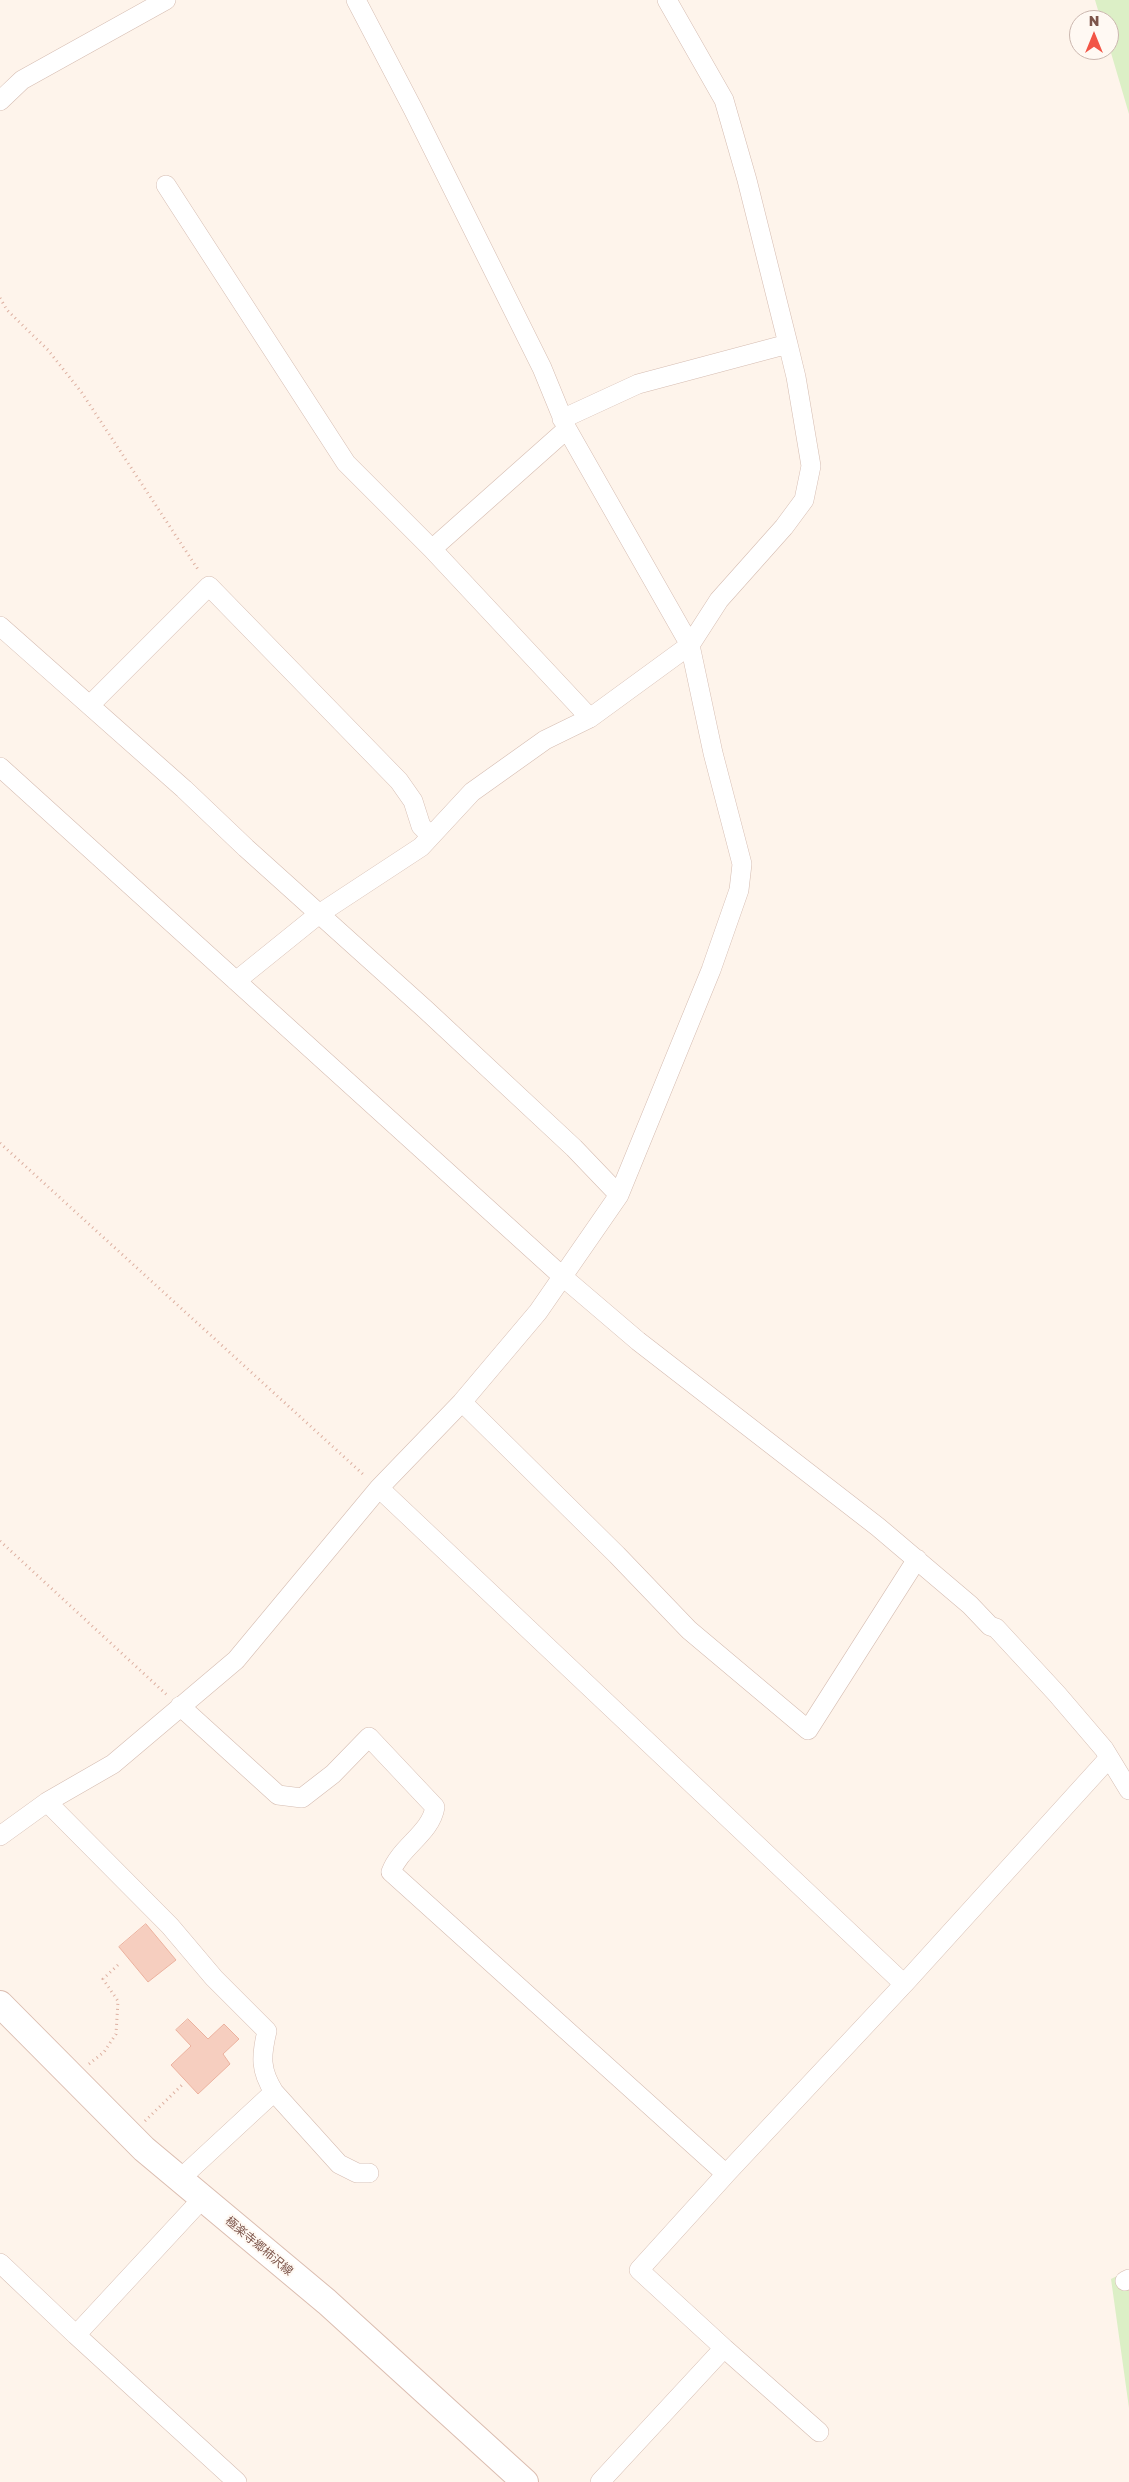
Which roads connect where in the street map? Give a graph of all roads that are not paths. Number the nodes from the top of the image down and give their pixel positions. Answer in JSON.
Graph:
{"nodes":[{"id":1,"x":166,"y":0,"type":"edge"},
{"id":2,"x":356,"y":0,"type":"edge"},
{"id":3,"x":667,"y":0,"type":"edge"},
{"id":4,"x":0,"y":101,"type":"edge"},
{"id":5,"x":166,"y":185,"type":"dead end"},
{"id":6,"x":788,"y":344,"type":"junction"},
{"id":7,"x":565,"y":424,"type":"junction"},
{"id":8,"x":432,"y":549,"type":"junction"},
{"id":9,"x":0,"y":626,"type":"edge"},
{"id":10,"x":690,"y":646,"type":"junction"},
{"id":11,"x":90,"y":705,"type":"junction"},
{"id":12,"x":590,"y":718,"type":"junction"},
{"id":13,"x":0,"y":767,"type":"edge"},
{"id":14,"x":431,"y":836,"type":"junction"},
{"id":15,"x":320,"y":914,"type":"junction"},
{"id":16,"x":236,"y":981,"type":"junction"},
{"id":17,"x":619,"y":1195,"type":"junction"},
{"id":18,"x":563,"y":1278,"type":"junction"},
{"id":19,"x":462,"y":1402,"type":"junction"},
{"id":20,"x":379,"y":1488,"type":"junction"},
{"id":21,"x":917,"y":1559,"type":"junction"},
{"id":22,"x":180,"y":1706,"type":"junction"},
{"id":23,"x":1108,"y":1758,"type":"junction"},
{"id":24,"x":1129,"y":1790,"type":"edge"},
{"id":25,"x":47,"y":1802,"type":"junction"},
{"id":26,"x":0,"y":1836,"type":"edge"},
{"id":27,"x":904,"y":1984,"type":"junction"},
{"id":28,"x":0,"y":2004,"type":"edge"},
{"id":29,"x":274,"y":2092,"type":"junction"},
{"id":30,"x":369,"y":2173,"type":"dead end"},
{"id":31,"x":726,"y":2174,"type":"junction"},
{"id":32,"x":180,"y":2179,"type":"junction"},
{"id":33,"x":202,"y":2199,"type":"junction"},
{"id":34,"x":0,"y":2263,"type":"edge"},
{"id":35,"x":76,"y":2335,"type":"junction"},
{"id":36,"x":724,"y":2348,"type":"junction"},
{"id":37,"x":819,"y":2432,"type":"dead end"},
{"id":38,"x":236,"y":2482,"type":"edge"},
{"id":39,"x":525,"y":2482,"type":"edge"},
{"id":40,"x":600,"y":2482,"type":"edge"}],
"edges":[{"from":1,"to":4,"type":"street"},
{"from":2,"to":7,"type":"street"},
{"from":3,"to":6,"type":"street"},
{"from":5,"to":8,"type":"street"},
{"from":6,"to":7,"type":"street"},
{"from":6,"to":10,"type":"street"},
{"from":7,"to":8,"type":"street"},
{"from":7,"to":10,"type":"street"},
{"from":8,"to":12,"type":"street"},
{"from":9,"to":11,"type":"street"},
{"from":10,"to":12,"type":"street"},
{"from":10,"to":17,"type":"street"},
{"from":11,"to":14,"type":"street"},
{"from":11,"to":15,"type":"street"},
{"from":12,"to":14,"type":"street"},
{"from":13,"to":16,"type":"street"},
{"from":14,"to":15,"type":"street"},
{"from":15,"to":16,"type":"street"},
{"from":15,"to":17,"type":"street"},
{"from":16,"to":18,"type":"street"},
{"from":17,"to":18,"type":"street"},
{"from":18,"to":19,"type":"street"},
{"from":18,"to":21,"type":"street"},
{"from":19,"to":20,"type":"street"},
{"from":19,"to":21,"type":"street"},
{"from":20,"to":22,"type":"street"},
{"from":20,"to":27,"type":"street"},
{"from":21,"to":23,"type":"street"},
{"from":22,"to":25,"type":"street"},
{"from":22,"to":31,"type":"street"},
{"from":23,"to":24,"type":"street"},
{"from":23,"to":27,"type":"street"},
{"from":25,"to":26,"type":"street"},
{"from":25,"to":29,"type":"street"},
{"from":27,"to":31,"type":"street"},
{"from":28,"to":32,"type":"main road","name":"極楽寺郷柿沢線"},
{"from":29,"to":30,"type":"street"},
{"from":29,"to":32,"type":"street"},
{"from":31,"to":36,"type":"street"},
{"from":32,"to":33,"type":"main road","name":"極楽寺郷柿沢線"},
{"from":33,"to":35,"type":"street"},
{"from":33,"to":39,"type":"main road","name":"極楽寺郷柿沢線"},
{"from":34,"to":35,"type":"street"},
{"from":35,"to":38,"type":"street"},
{"from":36,"to":37,"type":"street"},
{"from":36,"to":40,"type":"street"}]}
